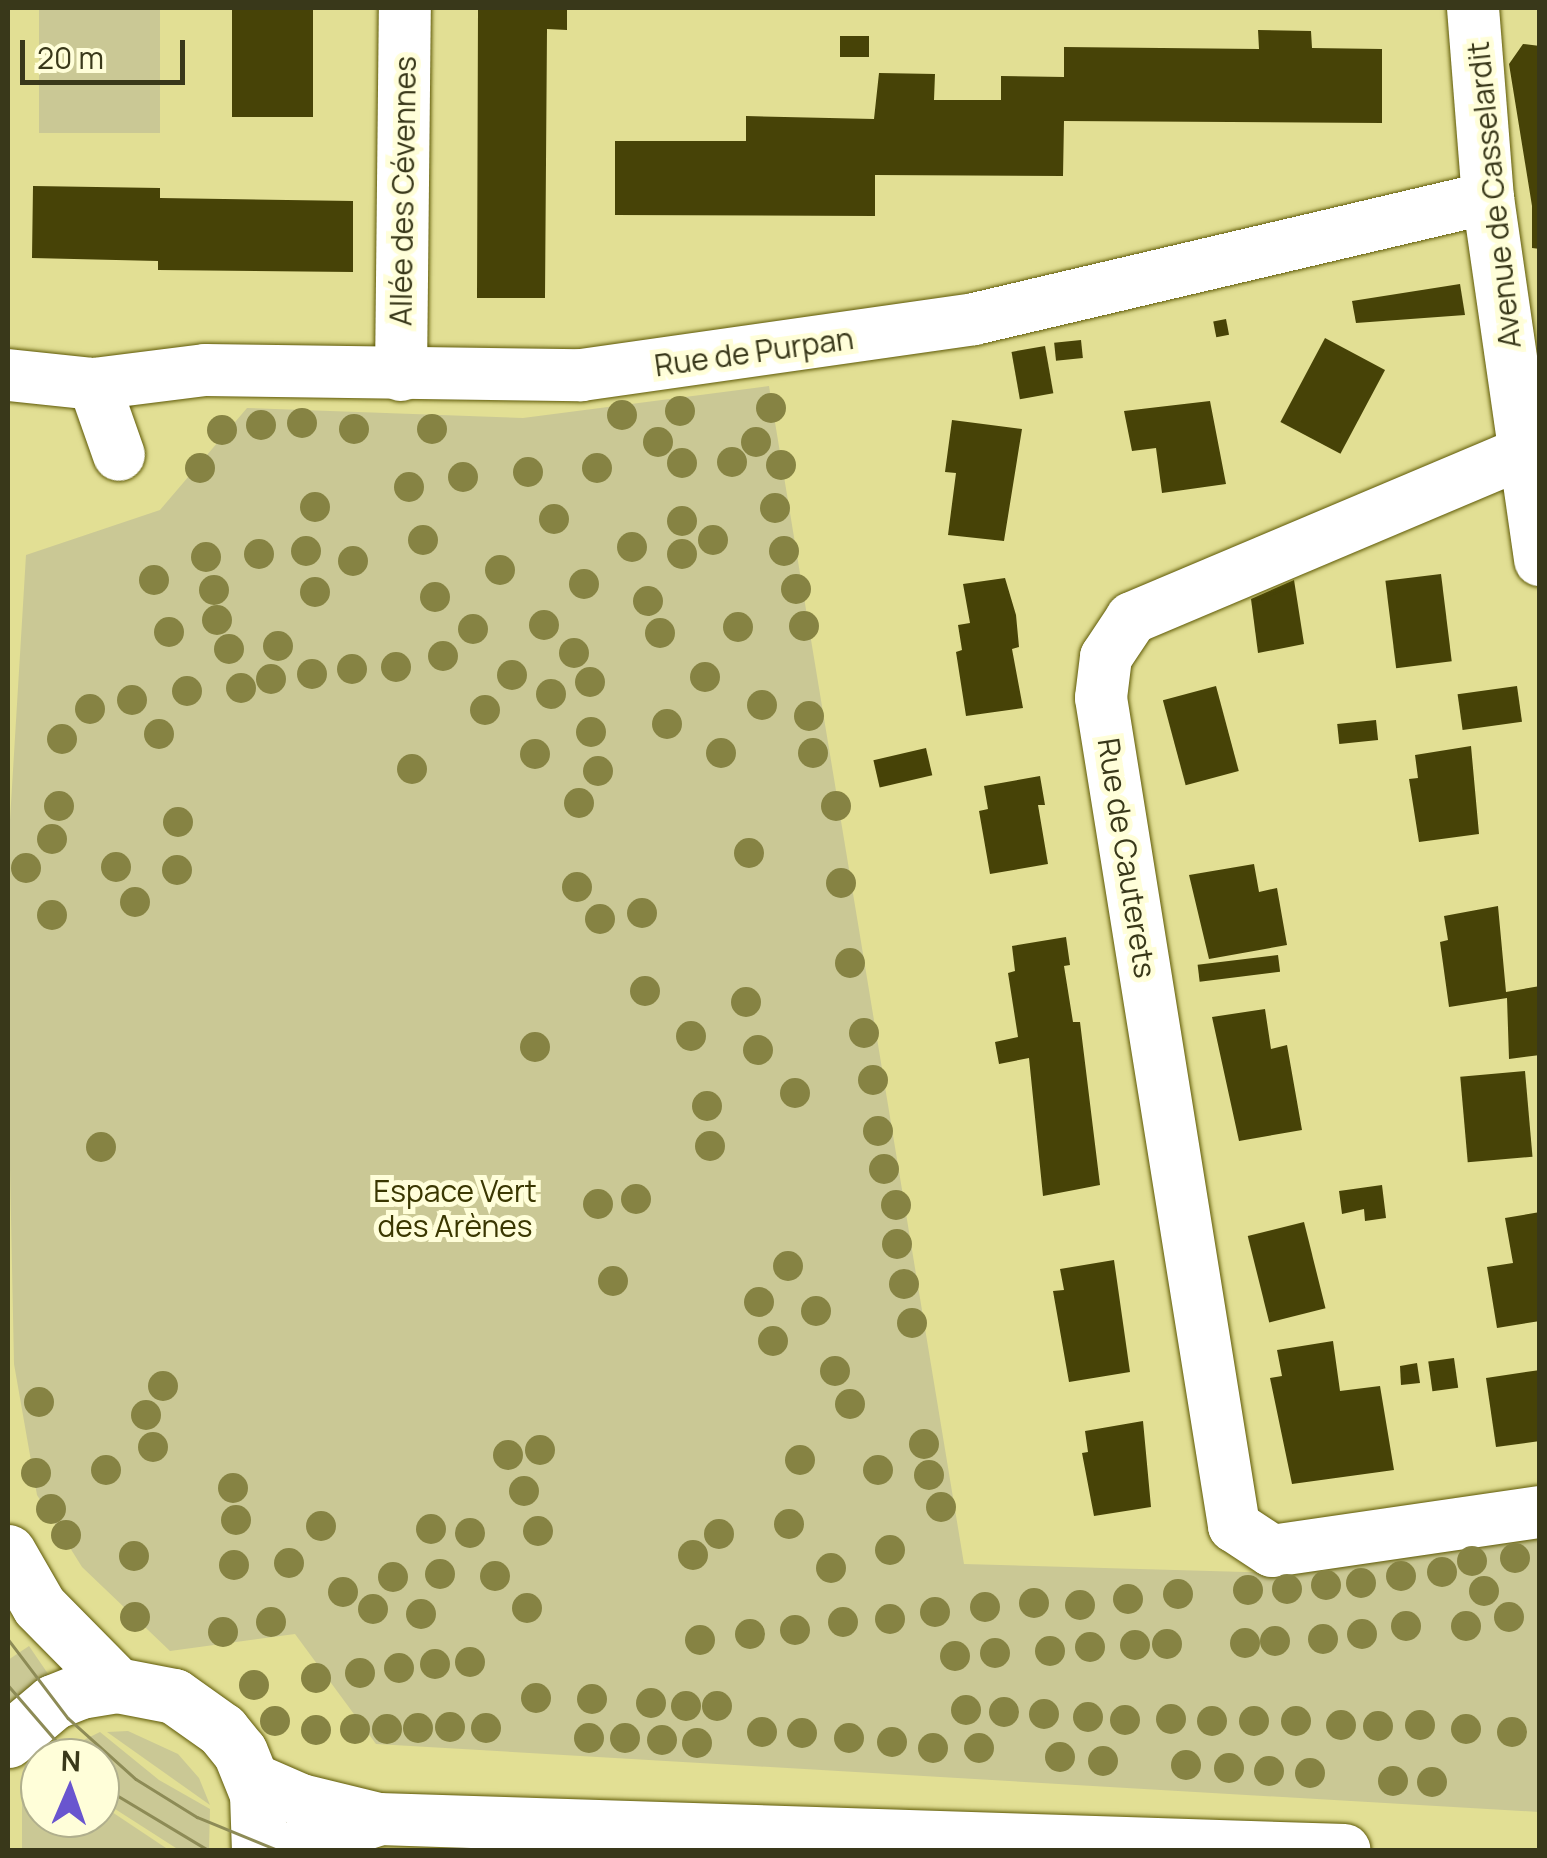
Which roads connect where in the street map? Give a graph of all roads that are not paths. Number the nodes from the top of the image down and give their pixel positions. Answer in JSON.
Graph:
{"nodes":[{"id":1,"x":405,"y":8,"type":"edge"},
{"id":2,"x":1473,"y":8,"type":"edge"},
{"id":3,"x":1488,"y":198,"type":"junction"},
{"id":4,"x":8,"y":375,"type":"edge"},
{"id":5,"x":401,"y":376,"type":"junction"},
{"id":6,"x":94,"y":384,"type":"junction"},
{"id":7,"x":1525,"y":452,"type":"junction"},
{"id":8,"x":119,"y":455,"type":"dead end"},
{"id":9,"x":1540,"y":560,"type":"edge"},
{"id":10,"x":1540,"y":1512,"type":"edge"},
{"id":11,"x":8,"y":1552,"type":"edge"},
{"id":12,"x":117,"y":1685,"type":"junction"},
{"id":13,"x":8,"y":1740,"type":"edge"},
{"id":14,"x":252,"y":1779,"type":"junction"},
{"id":15,"x":379,"y":1819,"type":"junction"},
{"id":16,"x":258,"y":1850,"type":"edge"},
{"id":17,"x":285,"y":1850,"type":"edge"},
{"id":18,"x":1346,"y":1850,"type":"edge"}],
"edges":[{"from":1,"to":5,"type":"street","name":"Allée des Cévennes"},
{"from":2,"to":3,"type":"street","name":"Avenue de Casselardit"},
{"from":3,"to":5,"type":"street","name":"Rue de Purpan"},
{"from":3,"to":7,"type":"street","name":"Avenue de Casselardit"},
{"from":4,"to":6,"type":"street","name":"Rue de Purpan"},
{"from":5,"to":6,"type":"street","name":"Rue de Purpan"},
{"from":6,"to":8,"type":"street"},
{"from":7,"to":9,"type":"street","name":"Avenue de Casselardit"},
{"from":7,"to":10,"type":"street","name":"Rue de Cauterets"},
{"from":11,"to":12,"type":"main road"},
{"from":12,"to":13,"type":"main road"},
{"from":12,"to":14,"type":"main road"},
{"from":14,"to":15,"type":"street"},
{"from":14,"to":16,"type":"main road"},
{"from":15,"to":17,"type":"street"},
{"from":15,"to":18,"type":"street"}]}
